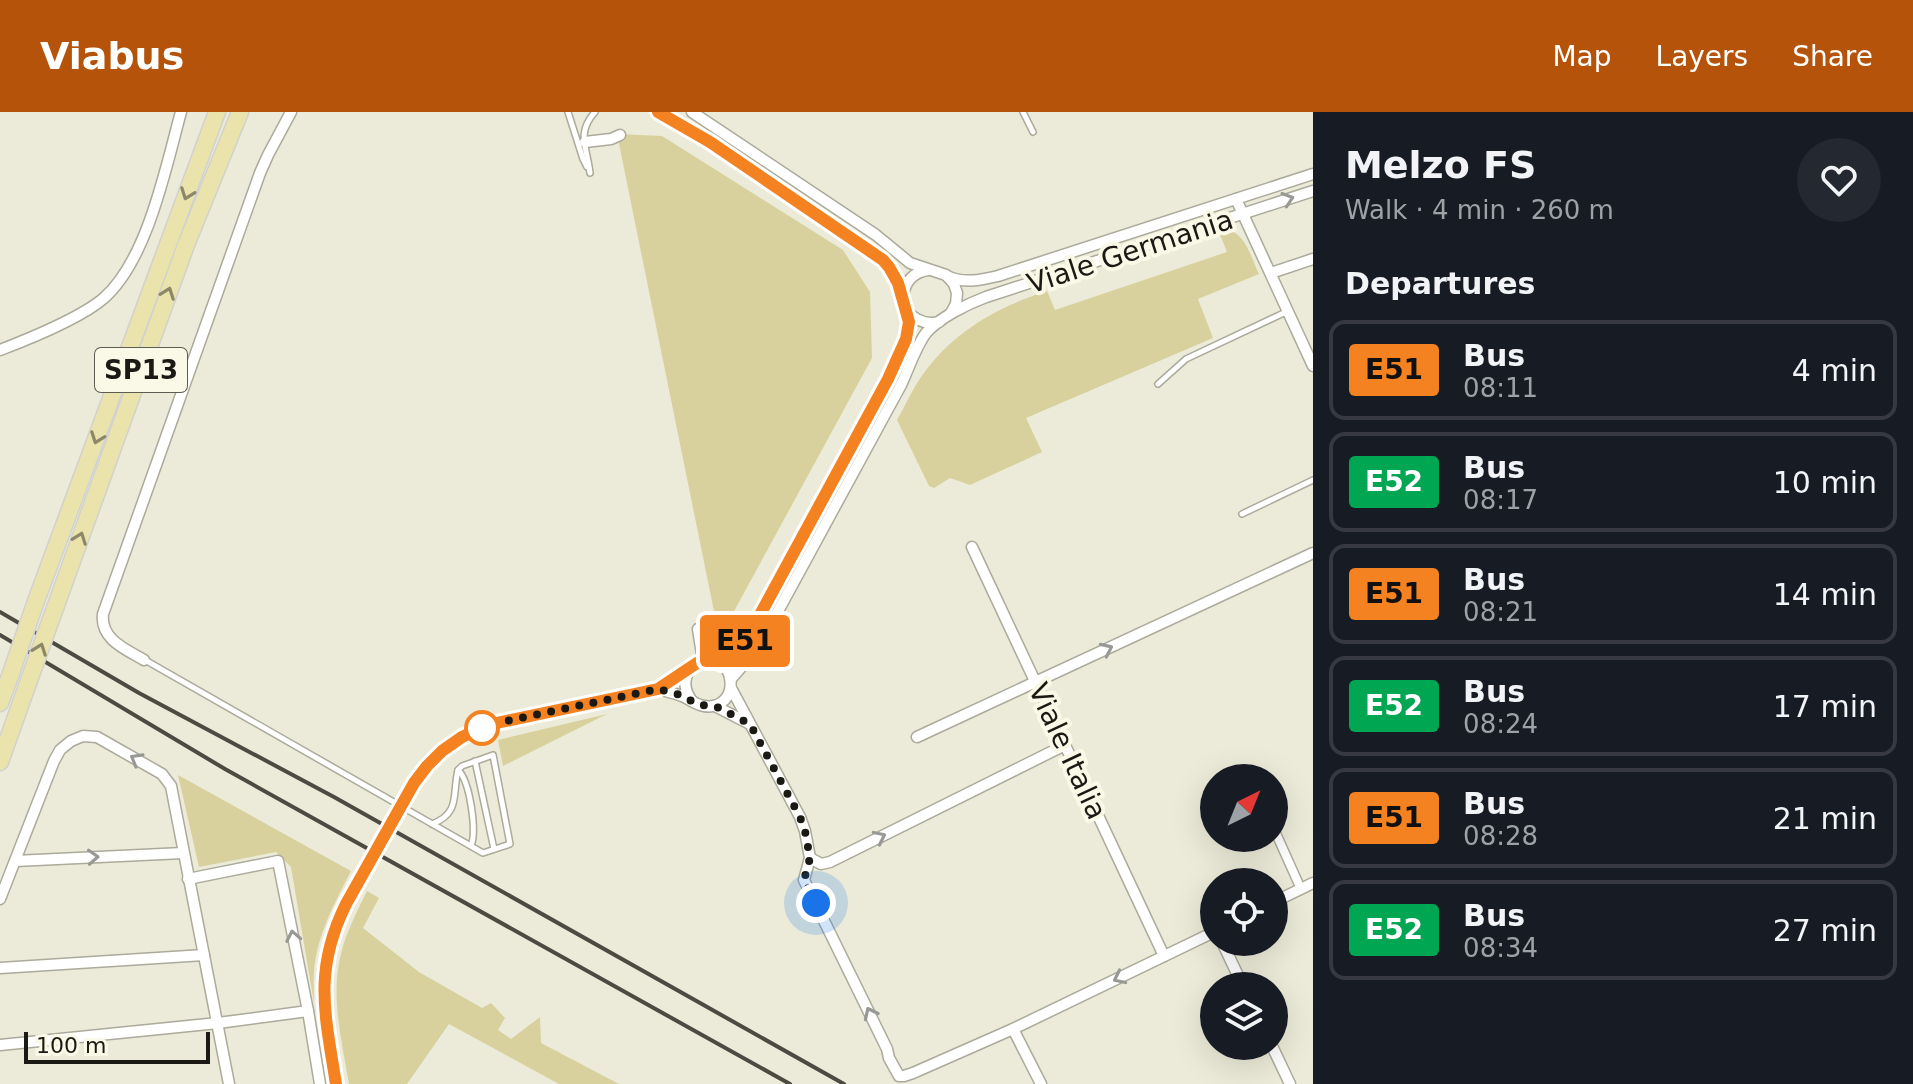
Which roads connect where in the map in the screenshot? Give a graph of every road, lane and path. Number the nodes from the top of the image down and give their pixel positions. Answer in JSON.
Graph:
{"nodes":[{"id":1,"x":181,"y":112,"type":"edge"},
{"id":2,"x":217,"y":112,"type":"edge"},
{"id":3,"x":240,"y":112,"type":"edge"},
{"id":4,"x":291,"y":112,"type":"edge"},
{"id":5,"x":568,"y":112,"type":"edge"},
{"id":6,"x":595,"y":112,"type":"edge"},
{"id":7,"x":658,"y":112,"type":"edge"},
{"id":8,"x":692,"y":112,"type":"edge"},
{"id":9,"x":1023,"y":112,"type":"edge"},
{"id":10,"x":1033,"y":132,"type":"dead end"},
{"id":11,"x":620,"y":135,"type":"dead end"},
{"id":12,"x":581,"y":142,"type":"junction"},
{"id":13,"x":1313,"y":174,"type":"edge"},
{"id":14,"x":1313,"y":191,"type":"edge"},
{"id":15,"x":1236,"y":199,"type":"junction"},
{"id":16,"x":1243,"y":214,"type":"junction"},
{"id":17,"x":1313,"y":259,"type":"edge"},
{"id":18,"x":930,"y":270,"type":"junction"},
{"id":19,"x":1271,"y":273,"type":"junction"},
{"id":20,"x":947,"y":276,"type":"junction"},
{"id":21,"x":903,"y":298,"type":"junction"},
{"id":22,"x":907,"y":310,"type":"junction"},
{"id":23,"x":1288,"y":311,"type":"junction"},
{"id":24,"x":945,"y":318,"type":"junction"},
{"id":25,"x":0,"y":350,"type":"edge"},
{"id":26,"x":1313,"y":366,"type":"edge"},
{"id":27,"x":1158,"y":384,"type":"dead end"},
{"id":28,"x":1313,"y":480,"type":"edge"},
{"id":29,"x":1242,"y":514,"type":"dead end"},
{"id":30,"x":972,"y":547,"type":"dead end"},
{"id":31,"x":1313,"y":553,"type":"edge"},
{"id":32,"x":698,"y":629,"type":"dead end"},
{"id":33,"x":144,"y":660,"type":"joint"},
{"id":34,"x":703,"y":661,"type":"junction"},
{"id":35,"x":721,"y":664,"type":"junction"},
{"id":36,"x":691,"y":667,"type":"junction"},
{"id":37,"x":1036,"y":682,"type":"junction"},
{"id":38,"x":731,"y":684,"type":"junction"},
{"id":39,"x":658,"y":689,"type":"junction"},
{"id":40,"x":693,"y":701,"type":"junction"},
{"id":41,"x":0,"y":703,"type":"edge"},
{"id":42,"x":715,"y":706,"type":"junction"},
{"id":43,"x":750,"y":724,"type":"junction"},
{"id":44,"x":917,"y":737,"type":"dead end"},
{"id":45,"x":1065,"y":745,"type":"junction"},
{"id":46,"x":475,"y":761,"type":"junction"},
{"id":47,"x":0,"y":762,"type":"edge"},
{"id":48,"x":458,"y":770,"type":"junction"},
{"id":49,"x":405,"y":799,"type":"tunnel mouth"},
{"id":50,"x":432,"y":824,"type":"junction"},
{"id":51,"x":471,"y":846,"type":"junction"},
{"id":52,"x":494,"y":849,"type":"junction"},
{"id":53,"x":1284,"y":852,"type":"edge"},
{"id":54,"x":183,"y":853,"type":"junction"},
{"id":55,"x":810,"y":858,"type":"junction"},
{"id":56,"x":15,"y":861,"type":"junction"},
{"id":57,"x":188,"y":879,"type":"junction"},
{"id":58,"x":1313,"y":883,"type":"edge"},
{"id":59,"x":356,"y":886,"type":"tunnel mouth"},
{"id":60,"x":1301,"y":889,"type":"junction"},
{"id":61,"x":1288,"y":895,"type":"edge"},
{"id":62,"x":0,"y":899,"type":"edge"},
{"id":63,"x":1200,"y":939,"type":"edge"},
{"id":64,"x":204,"y":955,"type":"junction"},
{"id":65,"x":1164,"y":956,"type":"junction"},
{"id":66,"x":0,"y":968,"type":"edge"},
{"id":67,"x":308,"y":1011,"type":"junction"},
{"id":68,"x":218,"y":1023,"type":"junction"},
{"id":69,"x":1013,"y":1029,"type":"junction"},
{"id":70,"x":0,"y":1045,"type":"edge"},
{"id":71,"x":1279,"y":1060,"type":"edge"},
{"id":72,"x":229,"y":1084,"type":"edge"},
{"id":73,"x":320,"y":1084,"type":"edge"},
{"id":74,"x":336,"y":1084,"type":"edge"},
{"id":75,"x":1041,"y":1084,"type":"edge"},
{"id":76,"x":1290,"y":1084,"type":"edge"}],
"edges":[{"from":1,"to":25,"type":"street"},
{"from":2,"to":41,"type":"main road","number":"SP13","one_way":true,"bridge":true},
{"from":47,"to":3,"type":"main road","number":"SP13","one_way":true,"bridge":true},
{"from":4,"to":33,"type":"street"},
{"from":5,"to":12,"type":"lane"},
{"from":6,"to":12,"type":"lane"},
{"from":7,"to":21,"type":"street"},
{"from":8,"to":18,"type":"street"},
{"from":9,"to":10,"type":"lane"},
{"from":11,"to":12,"type":"street"},
{"from":12,"to":12,"type":"lane"},
{"from":13,"to":15,"type":"street","name":"Viale Germania"},
{"from":16,"to":14,"type":"street","name":"Viale Germania","one_way":true},
{"from":15,"to":16,"type":"street"},
{"from":15,"to":20,"type":"street","name":"Viale Germania"},
{"from":16,"to":19,"type":"street"},
{"from":16,"to":24,"type":"street","name":"Viale Germania"},
{"from":17,"to":19,"type":"street"},
{"from":18,"to":20,"type":"street"},
{"from":18,"to":21,"type":"street"},
{"from":19,"to":23,"type":"street"},
{"from":20,"to":24,"type":"street"},
{"from":21,"to":22,"type":"street"},
{"from":22,"to":24,"type":"street"},
{"from":22,"to":35,"type":"street"},
{"from":23,"to":26,"type":"street"},
{"from":23,"to":27,"type":"lane"},
{"from":24,"to":38,"type":"street"},
{"from":28,"to":29,"type":"lane"},
{"from":30,"to":37,"type":"street","name":"Viale Italia"},
{"from":37,"to":31,"type":"street","one_way":true},
{"from":32,"to":34,"type":"street"},
{"from":33,"to":50,"type":"lane"},
{"from":34,"to":35,"type":"street"},
{"from":34,"to":36,"type":"street"},
{"from":35,"to":38,"type":"street"},
{"from":36,"to":39,"type":"street"},
{"from":36,"to":40,"type":"street"},
{"from":37,"to":44,"type":"street"},
{"from":37,"to":45,"type":"street","name":"Viale Italia"},
{"from":38,"to":42,"type":"street"},
{"from":38,"to":43,"type":"street"},
{"from":39,"to":40,"type":"street"},
{"from":39,"to":49,"type":"street"},
{"from":40,"to":42,"type":"street"},
{"from":42,"to":43,"type":"street"},
{"from":43,"to":55,"type":"street"},
{"from":55,"to":45,"type":"street","one_way":true},
{"from":45,"to":65,"type":"street","name":"Viale Italia"},
{"from":46,"to":48,"type":"lane"},
{"from":46,"to":52,"type":"lane"},
{"from":46,"to":52,"type":"lane"},
{"from":48,"to":50,"type":"lane"},
{"from":48,"to":51,"type":"lane"},
{"from":50,"to":51,"type":"lane"},
{"from":51,"to":52,"type":"lane"},
{"from":53,"to":60,"type":"street"},
{"from":56,"to":54,"type":"street","one_way":true},
{"from":54,"to":56,"type":"street","one_way":true},
{"from":54,"to":57,"type":"street"},
{"from":69,"to":55,"type":"street","one_way":true},
{"from":56,"to":62,"type":"street"},
{"from":57,"to":64,"type":"street"},
{"from":67,"to":57,"type":"street","one_way":true},
{"from":58,"to":60,"type":"street"},
{"from":59,"to":74,"type":"street"},
{"from":60,"to":61,"type":"street"},
{"from":63,"to":65,"type":"street"},
{"from":64,"to":66,"type":"street"},
{"from":64,"to":68,"type":"street"},
{"from":65,"to":69,"type":"street","one_way":true},
{"from":67,"to":68,"type":"street"},
{"from":67,"to":73,"type":"street"},
{"from":68,"to":70,"type":"street"},
{"from":68,"to":72,"type":"street"},
{"from":69,"to":75,"type":"street"},
{"from":71,"to":76,"type":"street"}]}
